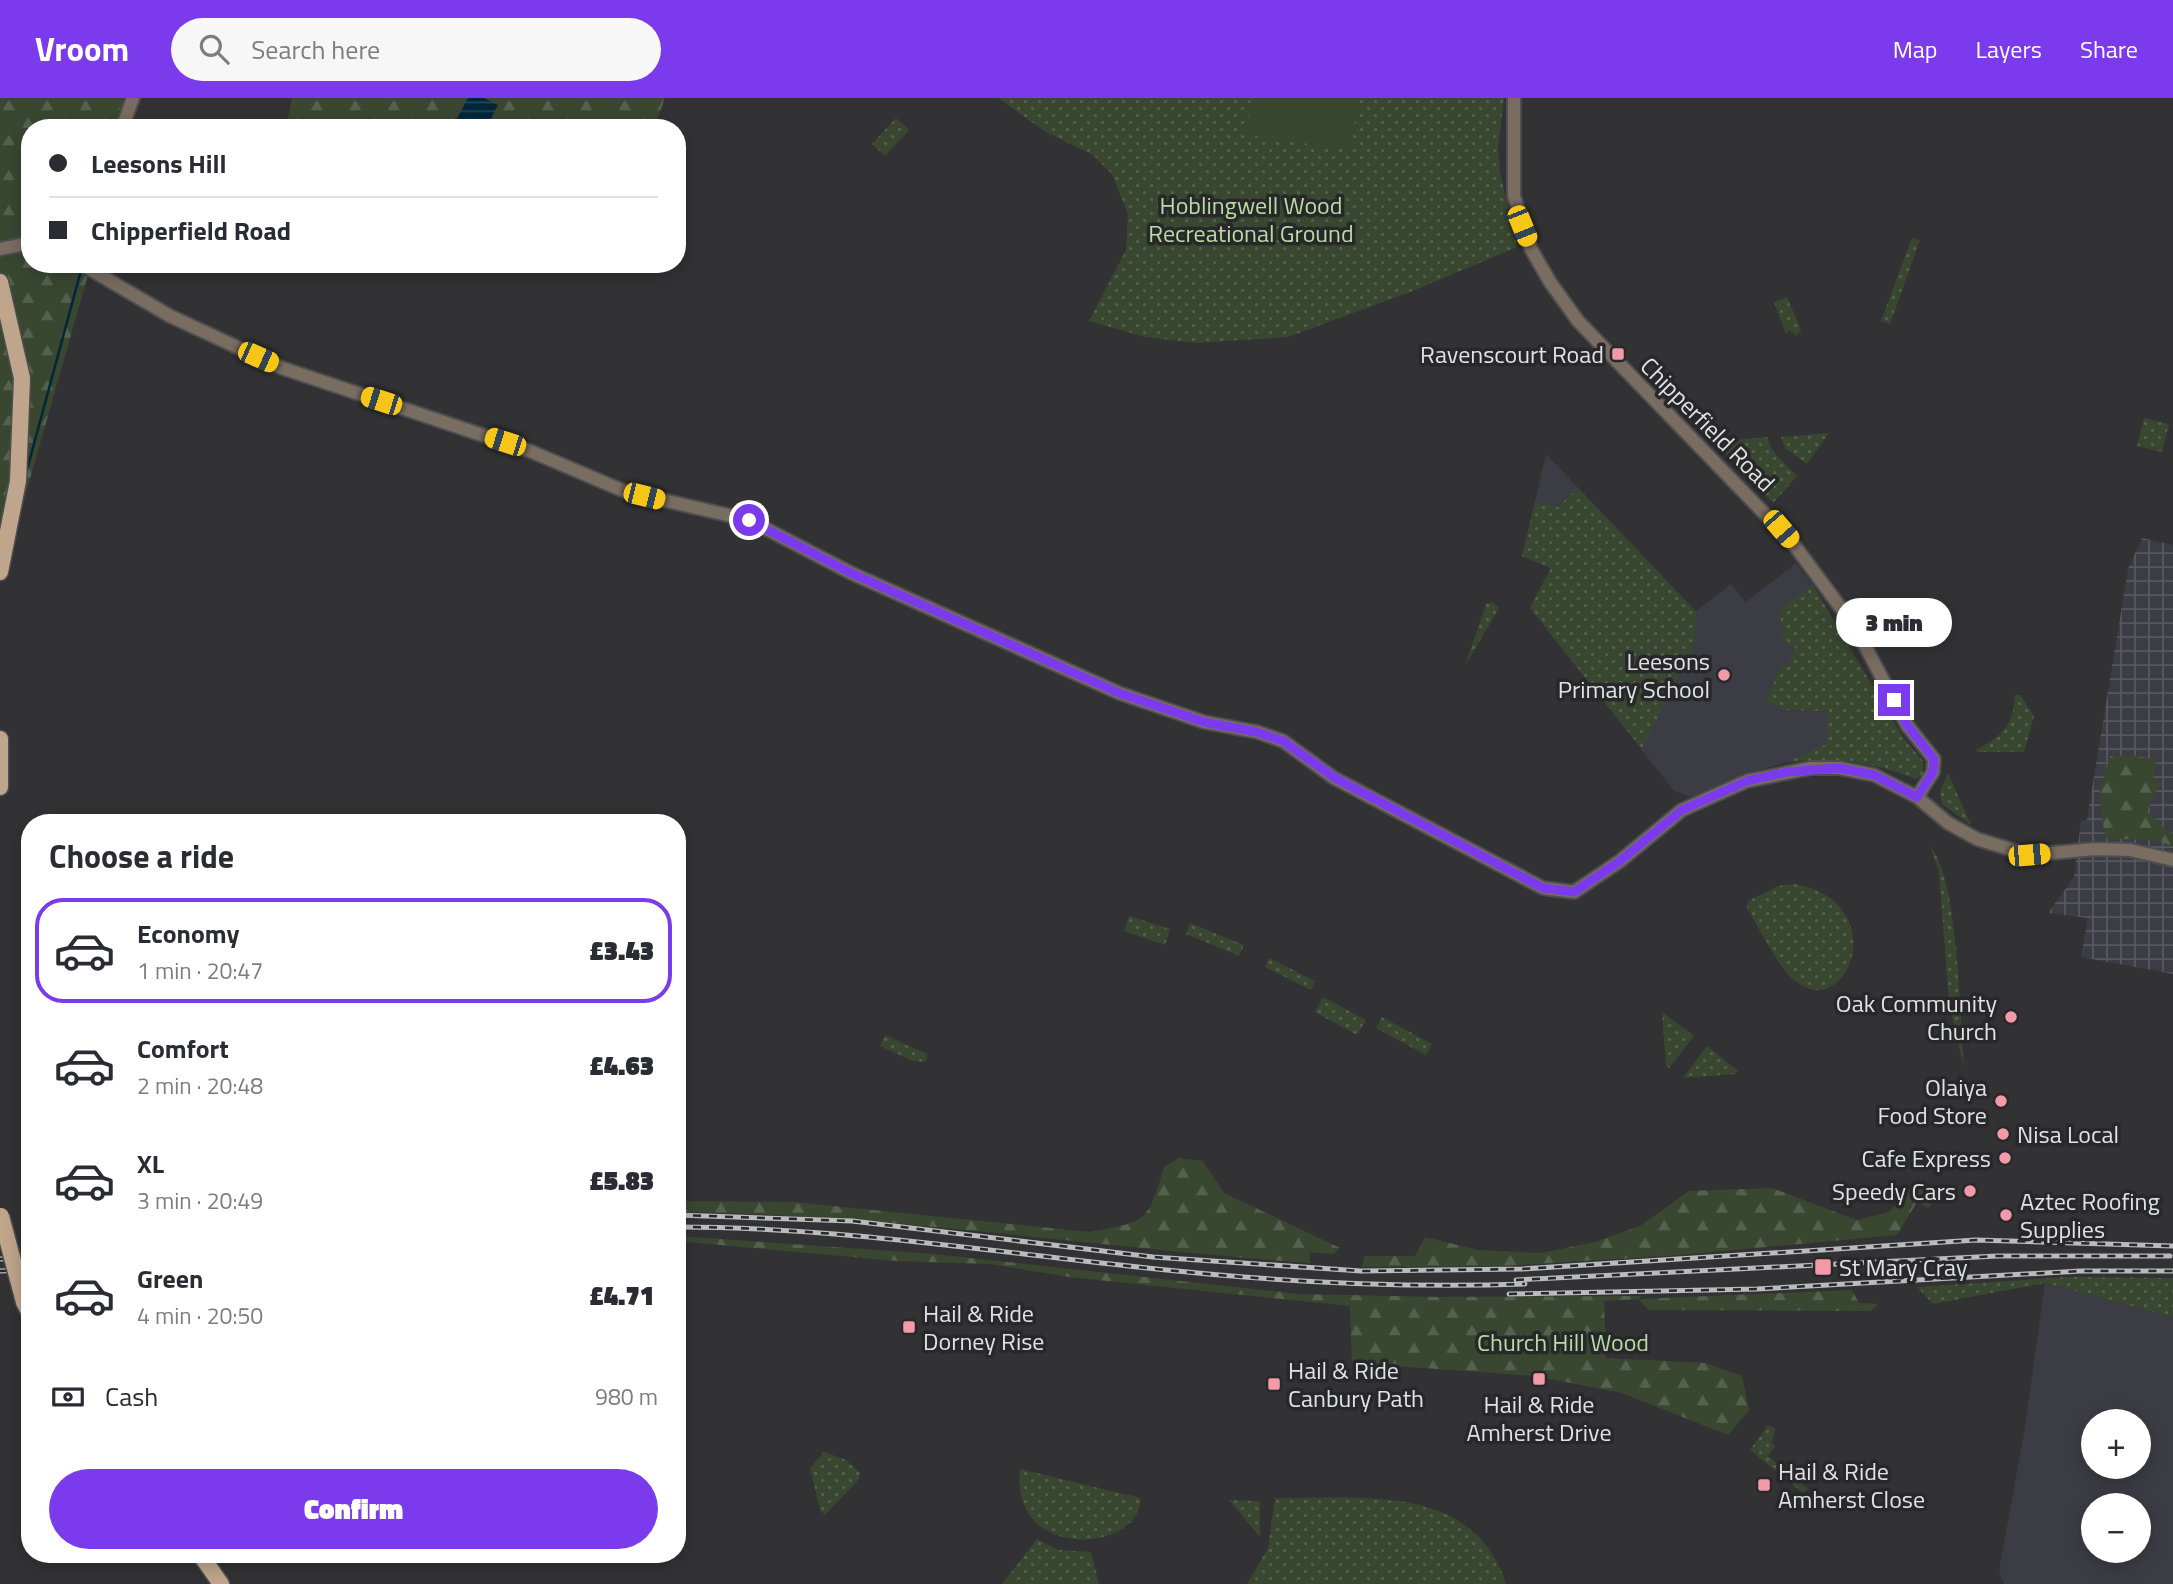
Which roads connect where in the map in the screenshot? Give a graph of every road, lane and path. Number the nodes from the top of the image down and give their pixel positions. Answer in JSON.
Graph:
{"nodes":[{"id":1,"x":133,"y":98,"type":"edge"},
{"id":2,"x":1514,"y":98,"type":"edge"},
{"id":3,"x":125,"y":119,"type":"edge"},
{"id":4,"x":21,"y":244,"type":"edge"},
{"id":5,"x":0,"y":248,"type":"edge"},
{"id":6,"x":96,"y":273,"type":"edge"},
{"id":7,"x":0,"y":282,"type":"edge"},
{"id":8,"x":0,"y":572,"type":"edge"},
{"id":9,"x":0,"y":739,"type":"edge"},
{"id":10,"x":0,"y":787,"type":"edge"},
{"id":11,"x":1917,"y":797,"type":"junction"},
{"id":12,"x":2173,"y":860,"type":"edge"},
{"id":13,"x":1,"y":1213,"type":"edge"},
{"id":14,"x":21,"y":1286,"type":"edge"},
{"id":15,"x":206,"y":1563,"type":"edge"},
{"id":16,"x":221,"y":1584,"type":"edge"}],
"edges":[{"from":1,"to":3,"type":"street"},
{"from":2,"to":11,"type":"street","name":"Chipperfield Road"},
{"from":4,"to":5,"type":"street"},
{"from":6,"to":11,"type":"street"},
{"from":7,"to":8,"type":"main road"},
{"from":9,"to":10,"type":"main road"},
{"from":11,"to":12,"type":"street"},
{"from":13,"to":14,"type":"main road","bridge":true},
{"from":15,"to":16,"type":"main road"}]}
